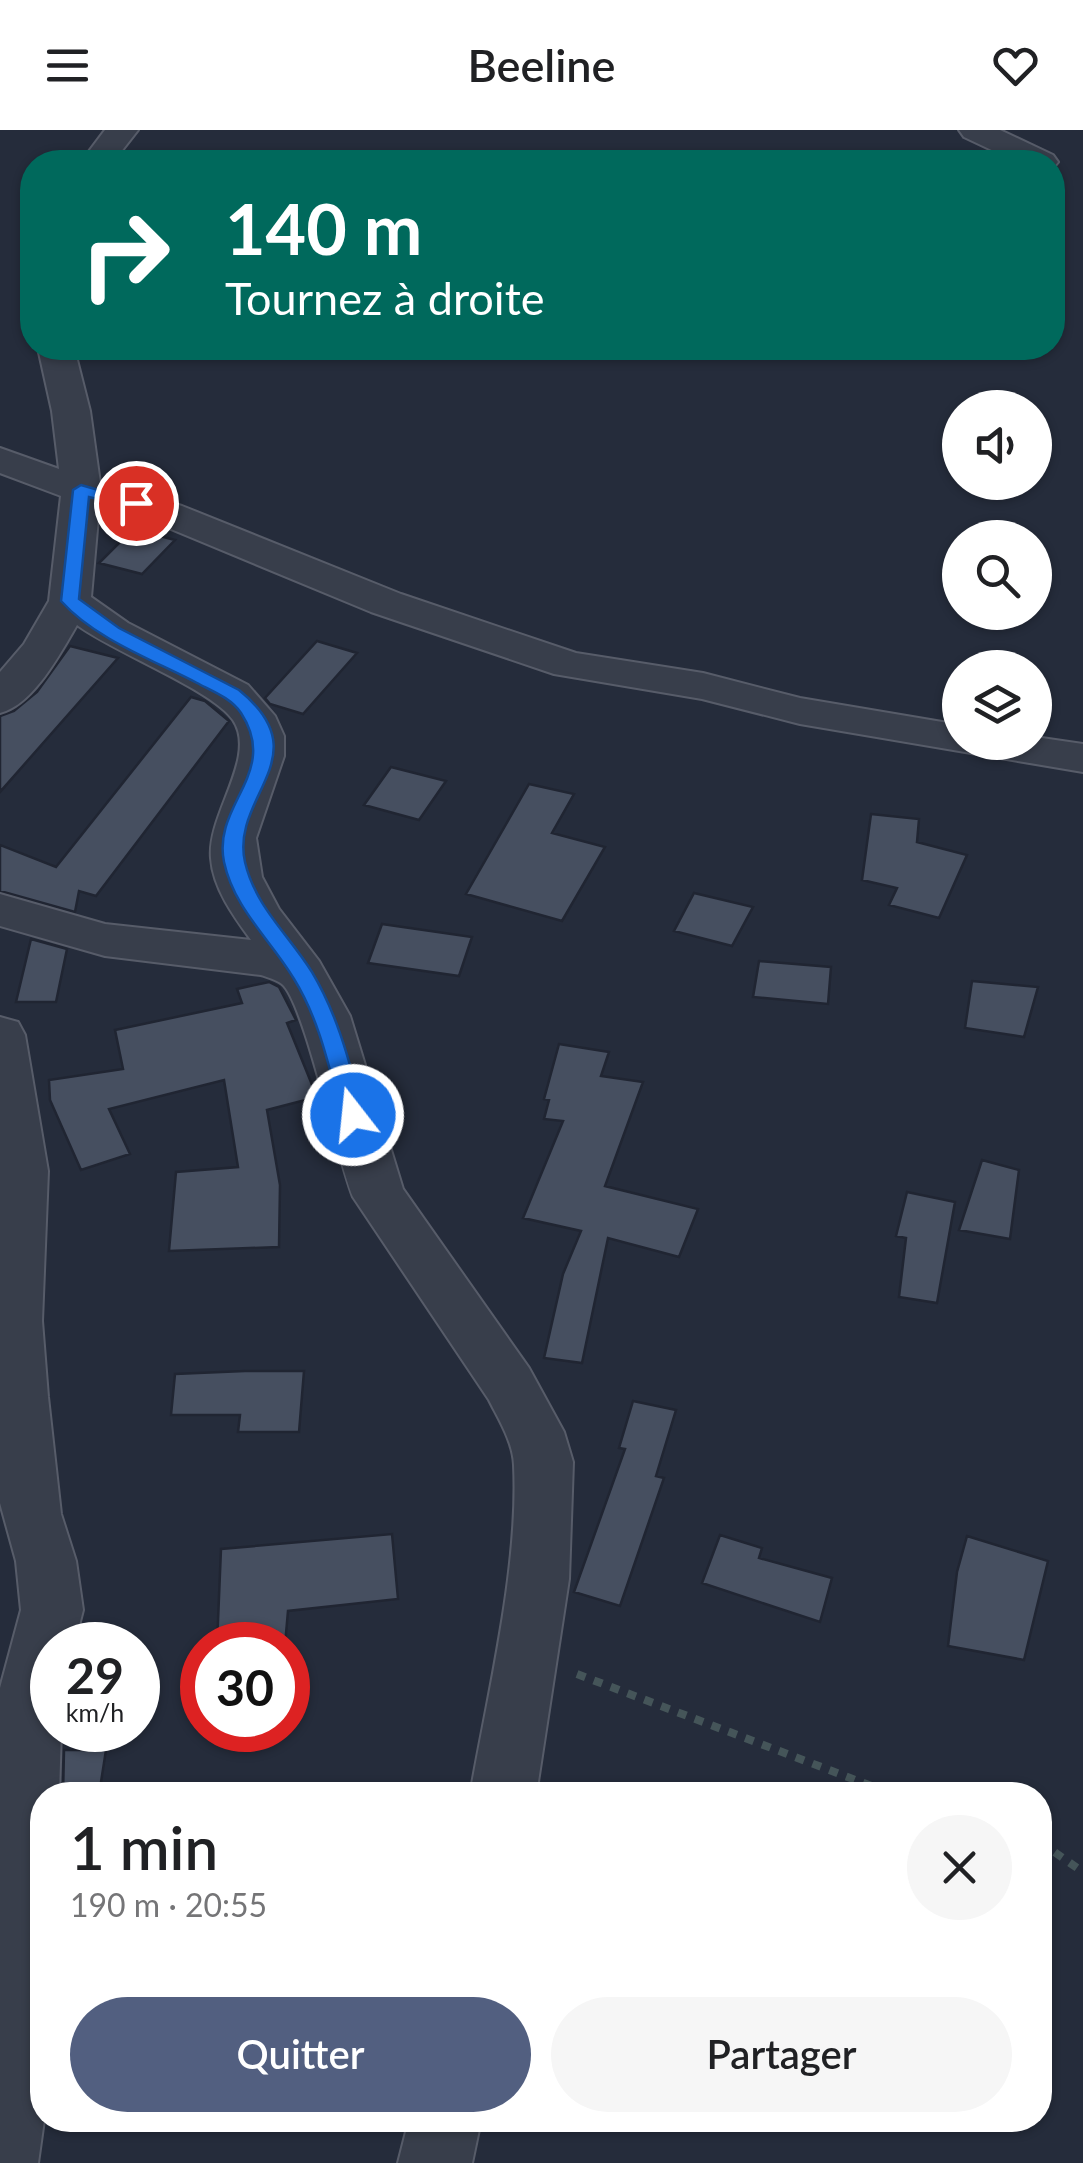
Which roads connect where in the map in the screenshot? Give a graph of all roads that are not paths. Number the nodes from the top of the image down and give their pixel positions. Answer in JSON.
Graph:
{"nodes":[{"id":1,"x":122,"y":130,"type":"edge"},
{"id":2,"x":975,"y":130,"type":"edge"},
{"id":3,"x":106,"y":150,"type":"edge"},
{"id":4,"x":1018,"y":150,"type":"edge"},
{"id":5,"x":59,"y":360,"type":"edge"},
{"id":6,"x":0,"y":460,"type":"edge"},
{"id":7,"x":81,"y":490,"type":"junction"},
{"id":8,"x":70,"y":601,"type":"junction"},
{"id":9,"x":0,"y":700,"type":"edge"},
{"id":10,"x":942,"y":736,"type":"edge"},
{"id":11,"x":1052,"y":753,"type":"edge"},
{"id":12,"x":1083,"y":758,"type":"edge"},
{"id":13,"x":0,"y":910,"type":"edge"},
{"id":14,"x":302,"y":973,"type":"junction"},
{"id":15,"x":0,"y":1035,"type":"edge"},
{"id":16,"x":506,"y":1782,"type":"edge"},
{"id":17,"x":442,"y":2132,"type":"edge"},
{"id":18,"x":1,"y":2163,"type":"edge"},
{"id":19,"x":435,"y":2163,"type":"edge"}],
"edges":[{"from":1,"to":3,"type":"street"},
{"from":2,"to":4,"type":"street"},
{"from":5,"to":7,"type":"street"},
{"from":6,"to":7,"type":"street"},
{"from":7,"to":8,"type":"street"},
{"from":7,"to":10,"type":"street"},
{"from":8,"to":9,"type":"street"},
{"from":8,"to":14,"type":"street"},
{"from":11,"to":12,"type":"street"},
{"from":13,"to":14,"type":"street"},
{"from":14,"to":16,"type":"street"},
{"from":15,"to":18,"type":"street"},
{"from":17,"to":19,"type":"street"}]}
